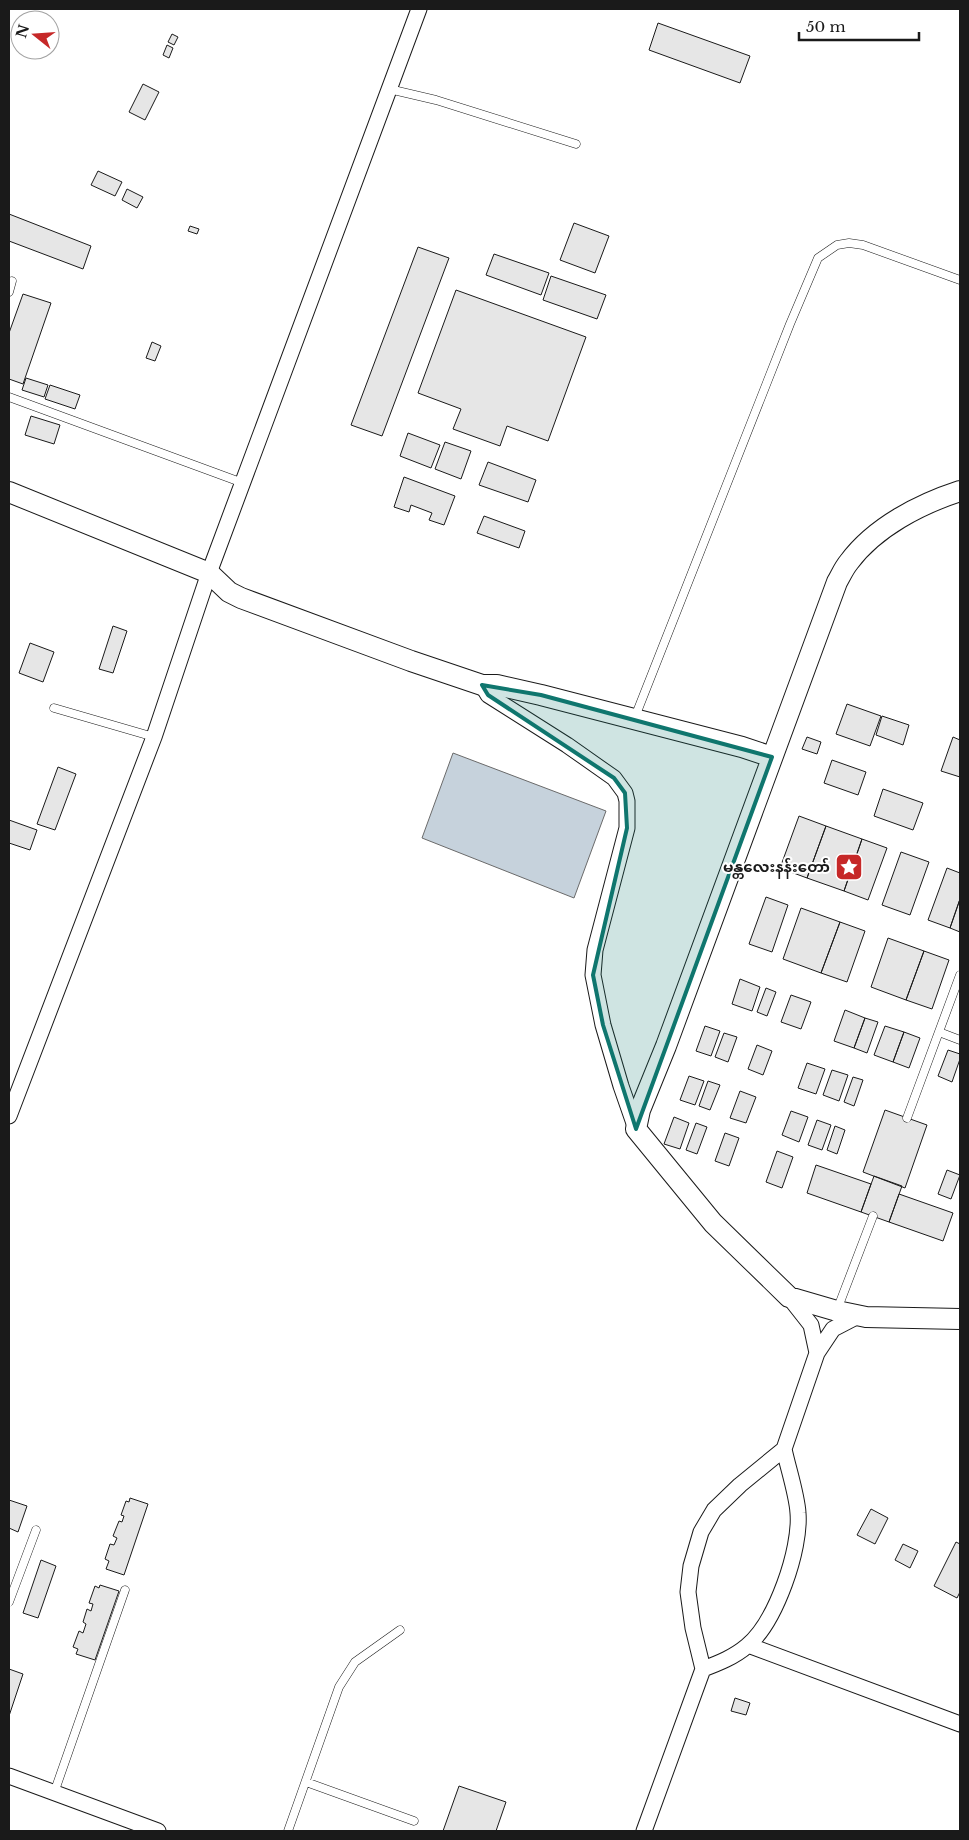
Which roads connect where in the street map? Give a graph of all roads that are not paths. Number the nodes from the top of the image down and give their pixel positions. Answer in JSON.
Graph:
{"nodes":[{"id":1,"x":419,"y":9,"type":"edge"},
{"id":2,"x":389,"y":90,"type":"junction"},
{"id":3,"x":576,"y":144,"type":"dead end"},
{"id":4,"x":960,"y":280,"type":"edge"},
{"id":5,"x":12,"y":281,"type":"dead end"},
{"id":6,"x":9,"y":292,"type":"edge"},
{"id":7,"x":9,"y":397,"type":"edge"},
{"id":8,"x":243,"y":483,"type":"junction"},
{"id":9,"x":960,"y":490,"type":"edge"},
{"id":10,"x":9,"y":492,"type":"edge"},
{"id":11,"x":209,"y":573,"type":"junction"},
{"id":12,"x":482,"y":685,"type":"junction"},
{"id":13,"x":54,"y":708,"type":"dead end"},
{"id":14,"x":635,"y":719,"type":"junction"},
{"id":15,"x":154,"y":737,"type":"junction"},
{"id":16,"x":772,"y":757,"type":"junction"},
{"id":17,"x":960,"y":975,"type":"edge"},
{"id":18,"x":939,"y":1032,"type":"junction"},
{"id":19,"x":960,"y":1040,"type":"edge"},
{"id":20,"x":9,"y":1116,"type":"edge"},
{"id":21,"x":907,"y":1118,"type":"dead end"},
{"id":22,"x":636,"y":1130,"type":"junction"},
{"id":23,"x":873,"y":1216,"type":"dead end"},
{"id":24,"x":789,"y":1297,"type":"junction"},
{"id":25,"x":837,"y":1312,"type":"junction"},
{"id":26,"x":858,"y":1316,"type":"junction"},
{"id":27,"x":960,"y":1319,"type":"edge"},
{"id":28,"x":817,"y":1353,"type":"junction"},
{"id":29,"x":784,"y":1449,"type":"junction"},
{"id":30,"x":36,"y":1530,"type":"dead end"},
{"id":31,"x":125,"y":1590,"type":"dead end"},
{"id":32,"x":9,"y":1602,"type":"edge"},
{"id":33,"x":400,"y":1630,"type":"dead end"},
{"id":34,"x":748,"y":1645,"type":"junction"},
{"id":35,"x":703,"y":1669,"type":"junction"},
{"id":36,"x":960,"y":1724,"type":"edge"},
{"id":37,"x":9,"y":1776,"type":"edge"},
{"id":38,"x":306,"y":1782,"type":"junction"},
{"id":39,"x":54,"y":1792,"type":"junction"},
{"id":40,"x":414,"y":1821,"type":"dead end"},
{"id":41,"x":158,"y":1831,"type":"edge"},
{"id":42,"x":288,"y":1831,"type":"edge"},
{"id":43,"x":644,"y":1831,"type":"edge"}],
"edges":[{"from":1,"to":2,"type":"street"},
{"from":2,"to":3,"type":"lane"},
{"from":2,"to":8,"type":"street"},
{"from":4,"to":14,"type":"lane"},
{"from":5,"to":6,"type":"lane"},
{"from":7,"to":8,"type":"lane"},
{"from":8,"to":11,"type":"street"},
{"from":9,"to":16,"type":"street"},
{"from":10,"to":11,"type":"street"},
{"from":11,"to":12,"type":"street"},
{"from":11,"to":15,"type":"street"},
{"from":12,"to":14,"type":"street"},
{"from":12,"to":22,"type":"street"},
{"from":13,"to":15,"type":"lane"},
{"from":14,"to":16,"type":"street"},
{"from":15,"to":20,"type":"street"},
{"from":16,"to":22,"type":"street"},
{"from":17,"to":18,"type":"lane"},
{"from":18,"to":19,"type":"lane"},
{"from":18,"to":21,"type":"lane"},
{"from":22,"to":24,"type":"street"},
{"from":23,"to":25,"type":"lane"},
{"from":24,"to":25,"type":"street"},
{"from":24,"to":28,"type":"street"},
{"from":25,"to":26,"type":"street"},
{"from":26,"to":27,"type":"street"},
{"from":26,"to":28,"type":"street"},
{"from":28,"to":29,"type":"street"},
{"from":29,"to":34,"type":"street"},
{"from":29,"to":35,"type":"street"},
{"from":30,"to":32,"type":"lane"},
{"from":31,"to":39,"type":"lane"},
{"from":33,"to":38,"type":"lane"},
{"from":34,"to":35,"type":"street"},
{"from":34,"to":36,"type":"street"},
{"from":35,"to":43,"type":"street"},
{"from":37,"to":39,"type":"street"},
{"from":38,"to":40,"type":"lane"},
{"from":38,"to":42,"type":"lane"},
{"from":39,"to":41,"type":"street"}]}
